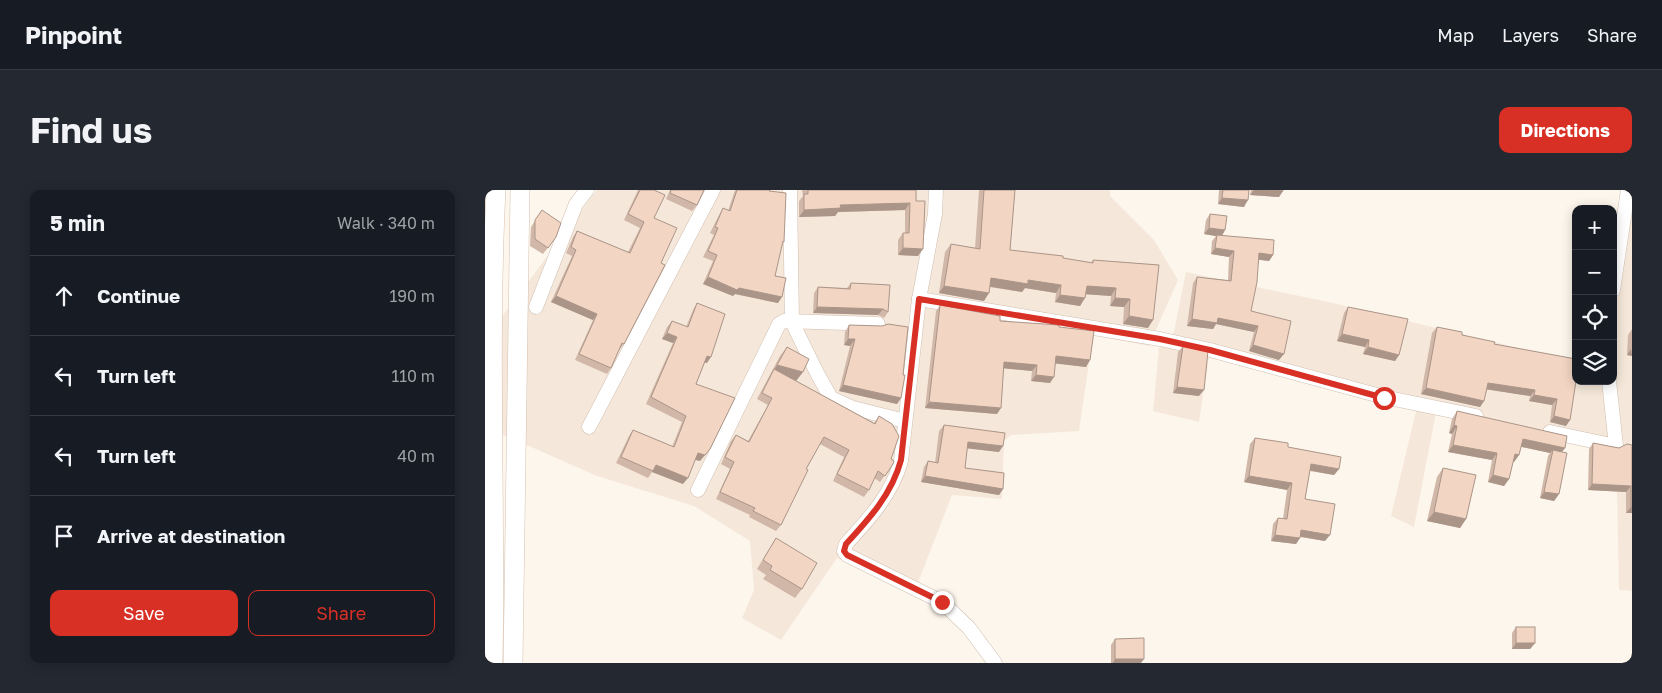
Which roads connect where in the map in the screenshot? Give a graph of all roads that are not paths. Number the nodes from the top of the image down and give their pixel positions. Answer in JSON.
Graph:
{"nodes":[{"id":1,"x":496,"y":190,"type":"edge"},
{"id":2,"x":520,"y":190,"type":"edge"},
{"id":3,"x":587,"y":190,"type":"edge"},
{"id":4,"x":713,"y":190,"type":"edge"},
{"id":5,"x":790,"y":190,"type":"edge"},
{"id":6,"x":936,"y":190,"type":"edge"},
{"id":7,"x":1628,"y":190,"type":"edge"},
{"id":8,"x":1617,"y":263,"type":"edge"},
{"id":9,"x":919,"y":299,"type":"junction"},
{"id":10,"x":536,"y":308,"type":"dead end"},
{"id":11,"x":791,"y":322,"type":"junction"},
{"id":12,"x":878,"y":324,"type":"edge"},
{"id":13,"x":1609,"y":385,"type":"edge"},
{"id":14,"x":1493,"y":419,"type":"edge"},
{"id":15,"x":905,"y":420,"type":"junction"},
{"id":16,"x":589,"y":427,"type":"dead end"},
{"id":17,"x":1540,"y":430,"type":"edge"},
{"id":18,"x":698,"y":490,"type":"dead end"},
{"id":19,"x":490,"y":569,"type":"edge"},
{"id":20,"x":493,"y":663,"type":"edge"},
{"id":21,"x":513,"y":663,"type":"edge"},
{"id":22,"x":995,"y":663,"type":"edge"}],
"edges":[{"from":1,"to":19,"type":"main road"},
{"from":2,"to":21,"type":"main road"},
{"from":3,"to":10,"type":"street"},
{"from":4,"to":16,"type":"street"},
{"from":5,"to":11,"type":"street"},
{"from":6,"to":9,"type":"street"},
{"from":7,"to":8,"type":"street"},
{"from":9,"to":14,"type":"street"},
{"from":9,"to":15,"type":"street"},
{"from":11,"to":12,"type":"street"},
{"from":11,"to":15,"type":"street"},
{"from":11,"to":18,"type":"street"},
{"from":13,"to":17,"type":"street"},
{"from":15,"to":22,"type":"street"},
{"from":19,"to":20,"type":"main road"}]}
